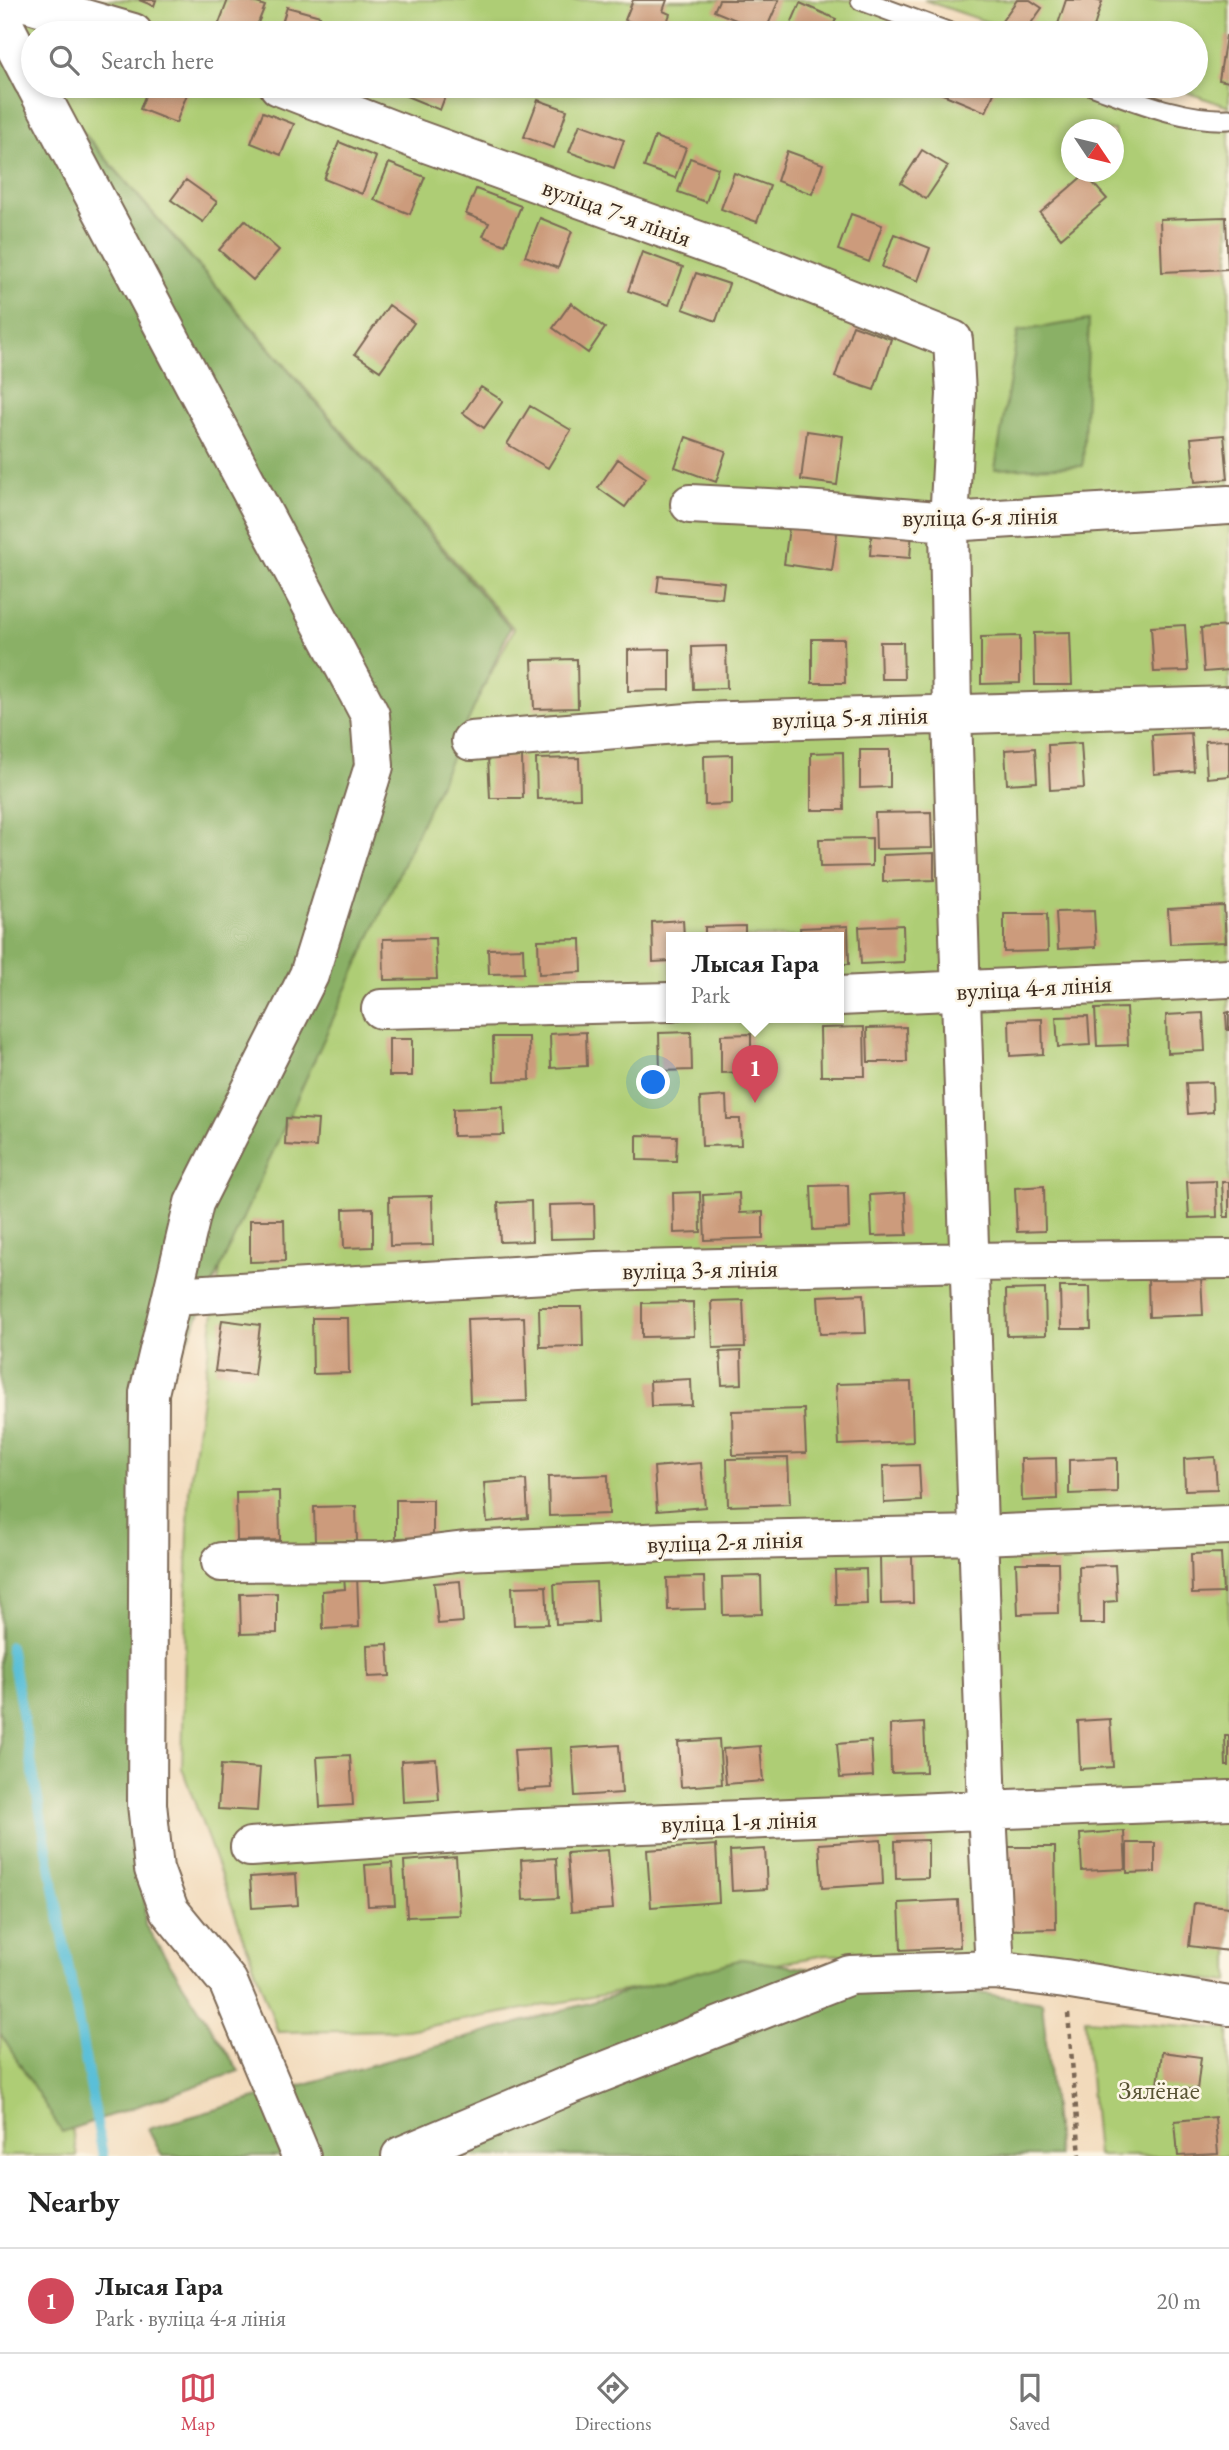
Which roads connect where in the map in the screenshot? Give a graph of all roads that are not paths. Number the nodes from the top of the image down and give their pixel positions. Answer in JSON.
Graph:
{"nodes":[{"id":1,"x":19,"y":0,"type":"edge"},
{"id":2,"x":861,"y":0,"type":"edge"},
{"id":3,"x":0,"y":6,"type":"edge"},
{"id":4,"x":91,"y":21,"type":"edge"},
{"id":5,"x":918,"y":21,"type":"edge"},
{"id":6,"x":21,"y":58,"type":"edge"},
{"id":7,"x":42,"y":98,"type":"edge"},
{"id":8,"x":310,"y":98,"type":"edge"},
{"id":9,"x":1130,"y":98,"type":"edge"},
{"id":10,"x":1229,"y":119,"type":"edge"},
{"id":11,"x":690,"y":504,"type":"dead end"},
{"id":12,"x":1229,"y":505,"type":"edge"},
{"id":13,"x":949,"y":522,"type":"junction"},
{"id":14,"x":1229,"y":706,"type":"edge"},
{"id":15,"x":952,"y":714,"type":"junction"},
{"id":16,"x":471,"y":741,"type":"dead end"},
{"id":17,"x":1229,"y":978,"type":"edge"},
{"id":18,"x":962,"y":991,"type":"junction"},
{"id":19,"x":844,"y":996,"type":"edge"},
{"id":20,"x":666,"y":1002,"type":"edge"},
{"id":21,"x":381,"y":1009,"type":"dead end"},
{"id":22,"x":1229,"y":1259,"type":"edge"},
{"id":23,"x":971,"y":1262,"type":"junction"},
{"id":24,"x":172,"y":1296,"type":"junction"},
{"id":25,"x":1229,"y":1525,"type":"edge"},
{"id":26,"x":979,"y":1535,"type":"junction"},
{"id":27,"x":221,"y":1562,"type":"dead end"},
{"id":28,"x":1229,"y":1800,"type":"edge"},
{"id":29,"x":987,"y":1810,"type":"junction"},
{"id":30,"x":250,"y":1847,"type":"dead end"},
{"id":31,"x":995,"y":1970,"type":"junction"},
{"id":32,"x":1229,"y":2007,"type":"edge"},
{"id":33,"x":300,"y":2156,"type":"edge"},
{"id":34,"x":401,"y":2156,"type":"edge"}],
"edges":[{"from":1,"to":4,"type":"street"},
{"from":2,"to":5,"type":"lane"},
{"from":3,"to":6,"type":"street"},
{"from":7,"to":24,"type":"street"},
{"from":8,"to":13,"type":"street","name":"вуліца 7-я лінія"},
{"from":9,"to":10,"type":"lane"},
{"from":11,"to":13,"type":"street","name":"вуліца 6-я лінія"},
{"from":12,"to":13,"type":"street","name":"вуліца 6-я лінія"},
{"from":13,"to":15,"type":"street"},
{"from":14,"to":15,"type":"street","name":"вуліца 5-я лінія"},
{"from":15,"to":16,"type":"street","name":"вуліца 5-я лінія"},
{"from":15,"to":18,"type":"street"},
{"from":17,"to":18,"type":"street","name":"вуліца 4-я лінія"},
{"from":18,"to":19,"type":"street","name":"вуліца 4-я лінія"},
{"from":18,"to":23,"type":"street"},
{"from":20,"to":21,"type":"street"},
{"from":22,"to":23,"type":"street","name":"вуліца 3-я лінія"},
{"from":23,"to":24,"type":"street","name":"вуліца 3-я лінія"},
{"from":23,"to":26,"type":"street"},
{"from":24,"to":33,"type":"street"},
{"from":25,"to":26,"type":"street","name":"вуліца 2-я лінія"},
{"from":26,"to":27,"type":"street","name":"вуліца 2-я лінія"},
{"from":26,"to":29,"type":"street"},
{"from":28,"to":29,"type":"street","name":"вуліца 1-я лінія"},
{"from":29,"to":30,"type":"street","name":"вуліца 1-я лінія"},
{"from":29,"to":31,"type":"street"},
{"from":31,"to":32,"type":"street"},
{"from":31,"to":34,"type":"street"}]}
